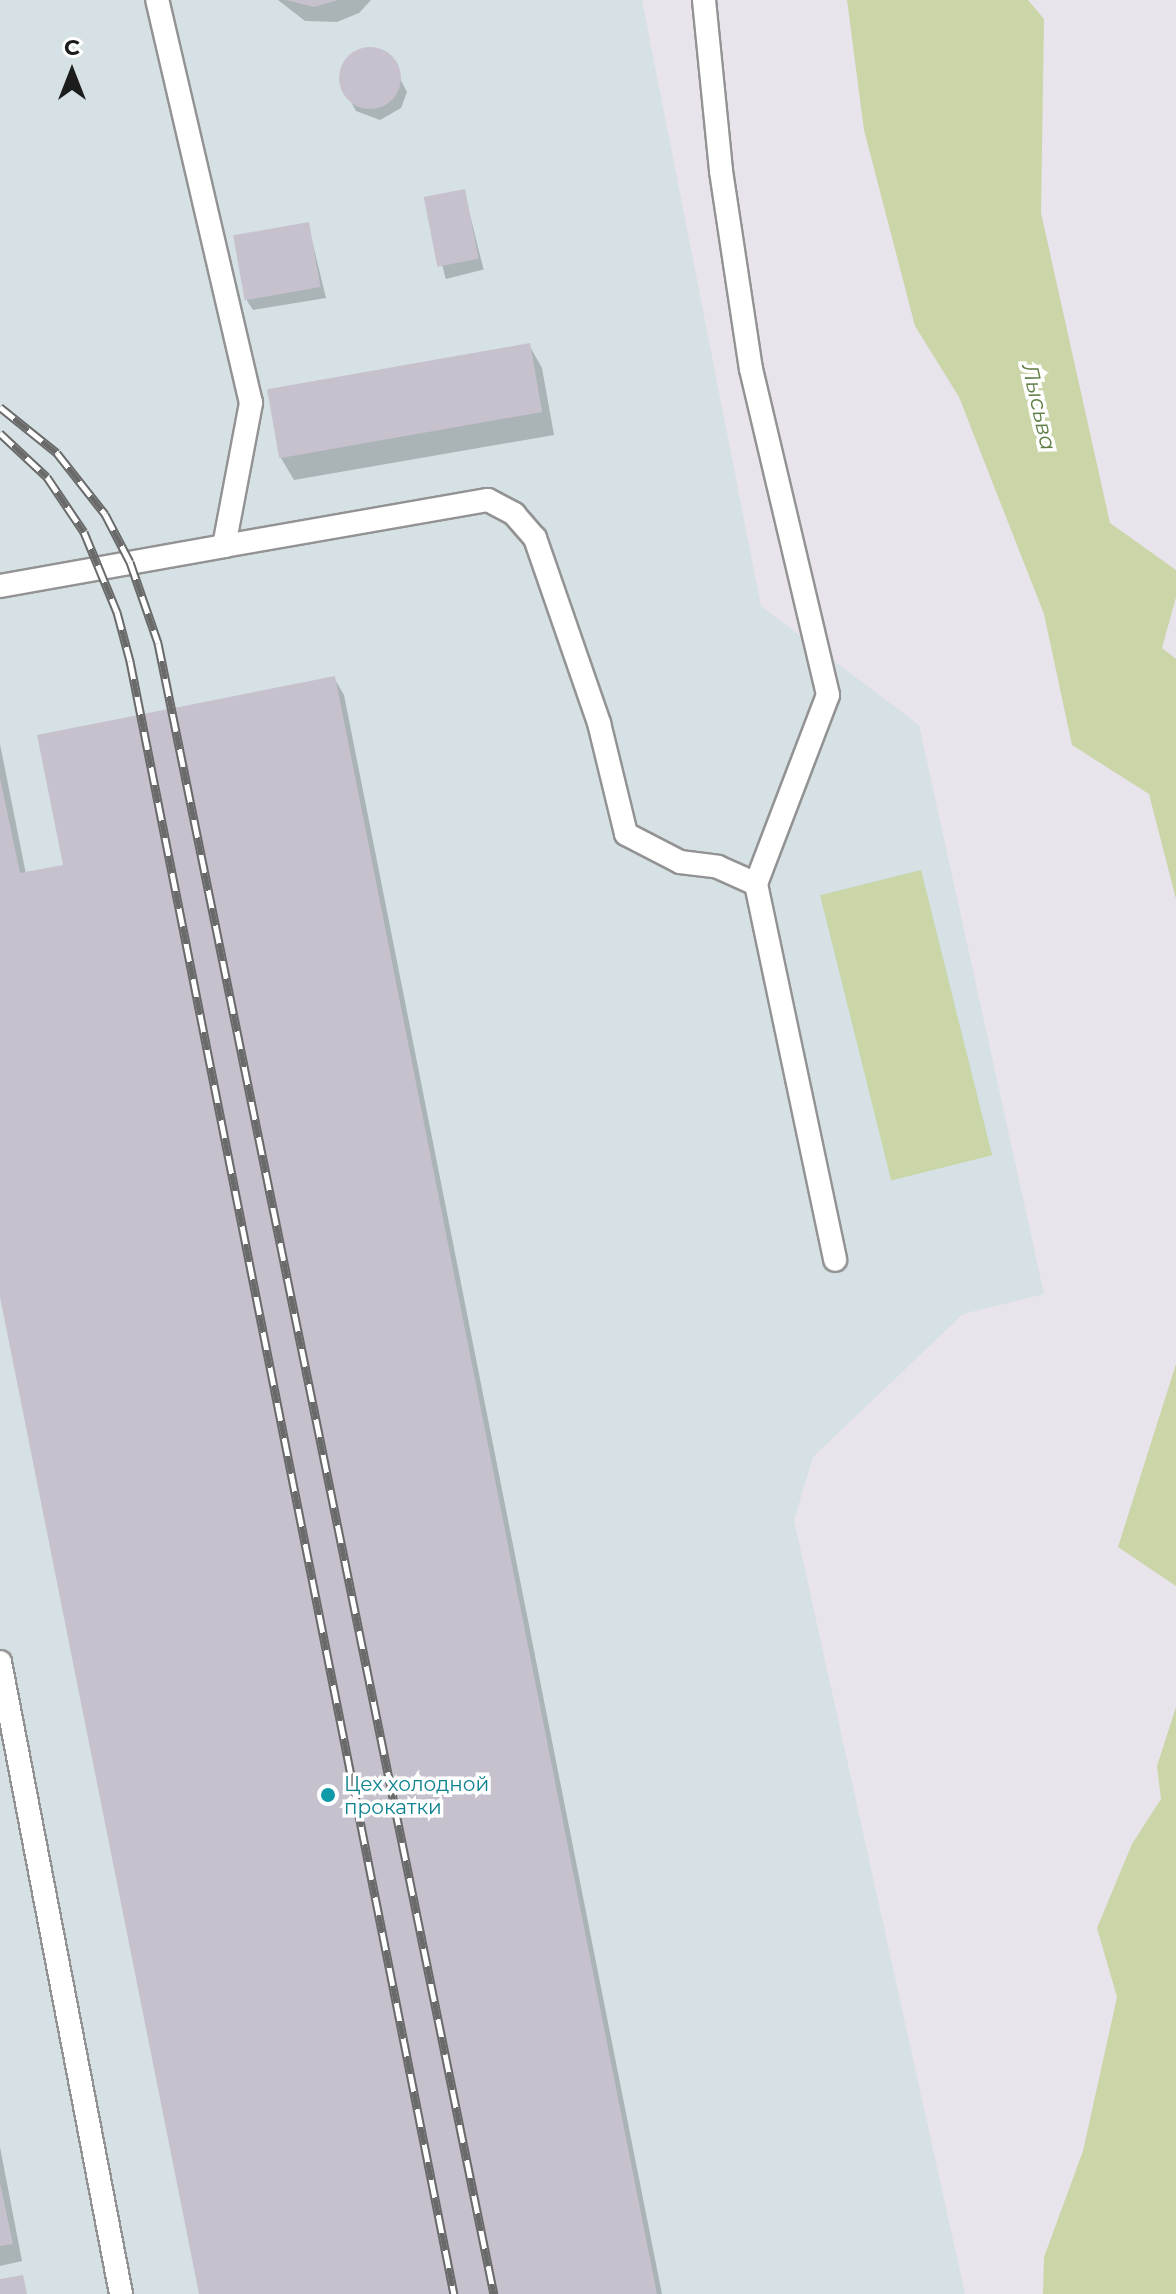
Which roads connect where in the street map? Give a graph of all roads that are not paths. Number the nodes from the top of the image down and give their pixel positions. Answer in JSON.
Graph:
{"nodes":[{"id":1,"x":157,"y":0,"type":"edge"},
{"id":2,"x":704,"y":0,"type":"edge"},
{"id":3,"x":224,"y":546,"type":"junction"},
{"id":4,"x":0,"y":586,"type":"edge"},
{"id":5,"x":756,"y":884,"type":"junction"},
{"id":6,"x":835,"y":1260,"type":"dead end"},
{"id":7,"x":0,"y":1662,"type":"edge"},
{"id":8,"x":121,"y":2294,"type":"edge"}],
"edges":[{"from":1,"to":3,"type":"lane"},
{"from":2,"to":5,"type":"lane"},
{"from":3,"to":4,"type":"lane"},
{"from":3,"to":5,"type":"lane"},
{"from":5,"to":6,"type":"lane"},
{"from":7,"to":8,"type":"lane"}]}
